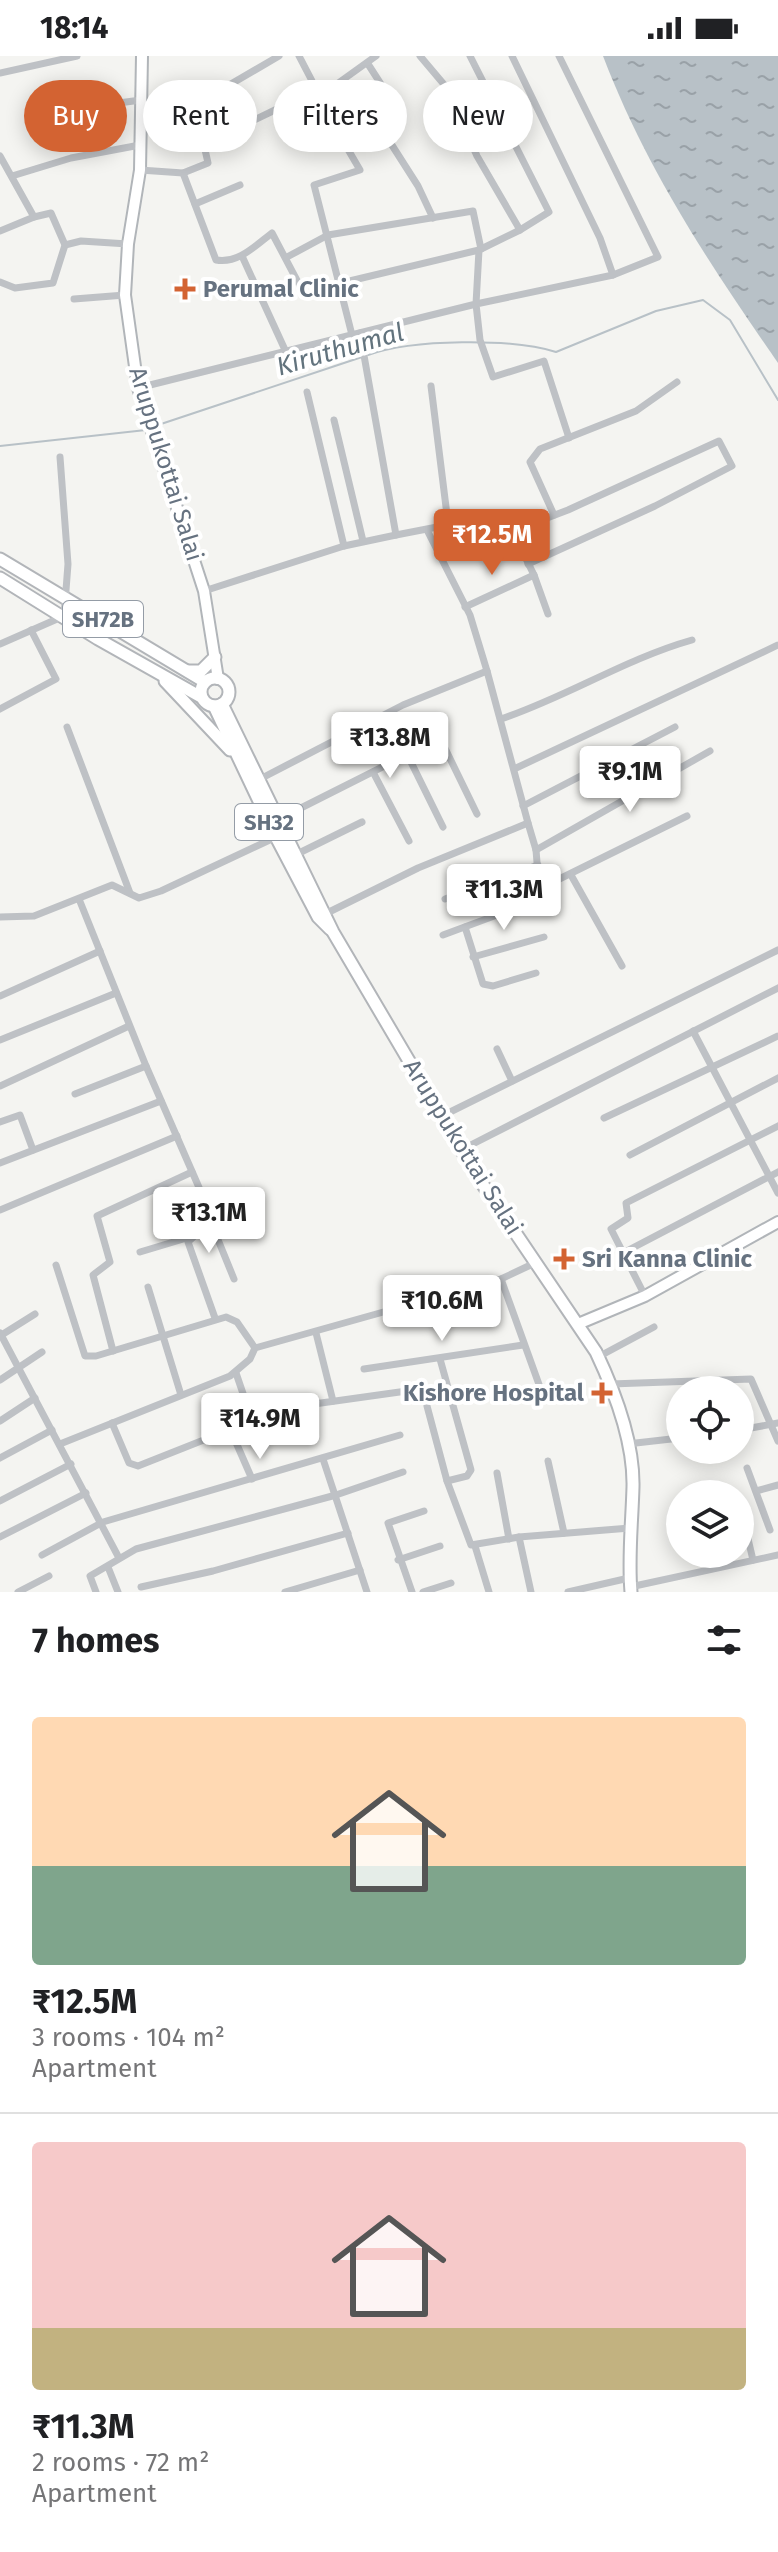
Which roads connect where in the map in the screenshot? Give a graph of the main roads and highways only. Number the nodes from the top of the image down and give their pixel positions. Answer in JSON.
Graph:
{"nodes":[{"id":1,"x":142,"y":56,"type":"edge"},
{"id":2,"x":0,"y":559,"type":"edge"},
{"id":3,"x":0,"y":578,"type":"edge"},
{"id":4,"x":215,"y":657,"type":"junction"},
{"id":5,"x":187,"y":671,"type":"junction"},
{"id":6,"x":157,"y":672,"type":"junction"},
{"id":7,"x":218,"y":679,"type":"junction"},
{"id":8,"x":205,"y":682,"type":"junction"},
{"id":9,"x":201,"y":697,"type":"junction"},
{"id":10,"x":218,"y":705,"type":"junction"},
{"id":11,"x":239,"y":760,"type":"junction"},
{"id":12,"x":333,"y":932,"type":"junction"},
{"id":13,"x":778,"y":1222,"type":"edge"},
{"id":14,"x":578,"y":1324,"type":"junction"},
{"id":15,"x":630,"y":1586,"type":"edge"}],
"edges":[{"from":1,"to":4,"type":"main road","name":"Aruppukottai Salai","number":"SH32"},
{"from":2,"to":5,"type":"main road","number":"SH72B"},
{"from":3,"to":6,"type":"main road","number":"SH72B"},
{"from":4,"to":5,"type":"main road"},
{"from":4,"to":7,"type":"main road","name":"Aruppukottai Salai","number":"SH32"},
{"from":5,"to":8,"type":"main road","number":"SH72B"},
{"from":6,"to":9,"type":"main road","number":"SH72B"},
{"from":6,"to":11,"type":"main road"},
{"from":7,"to":8,"type":"main road"},
{"from":7,"to":10,"type":"main road","number":"SH32"},
{"from":8,"to":9,"type":"main road"},
{"from":9,"to":10,"type":"main road","number":"SH32"},
{"from":10,"to":11,"type":"main road","name":"Aruppukottai Salai","number":"SH32"},
{"from":10,"to":12,"type":"main road","name":"Aruppukottai Salai","number":"SH32"},
{"from":11,"to":12,"type":"main road","name":"Aruppukottai Salai","number":"SH32"},
{"from":12,"to":14,"type":"main road","name":"Aruppukottai Salai","number":"SH32"},
{"from":13,"to":14,"type":"main road"},
{"from":14,"to":15,"type":"main road","name":"Aruppukottai Salai","number":"SH32"}]}
